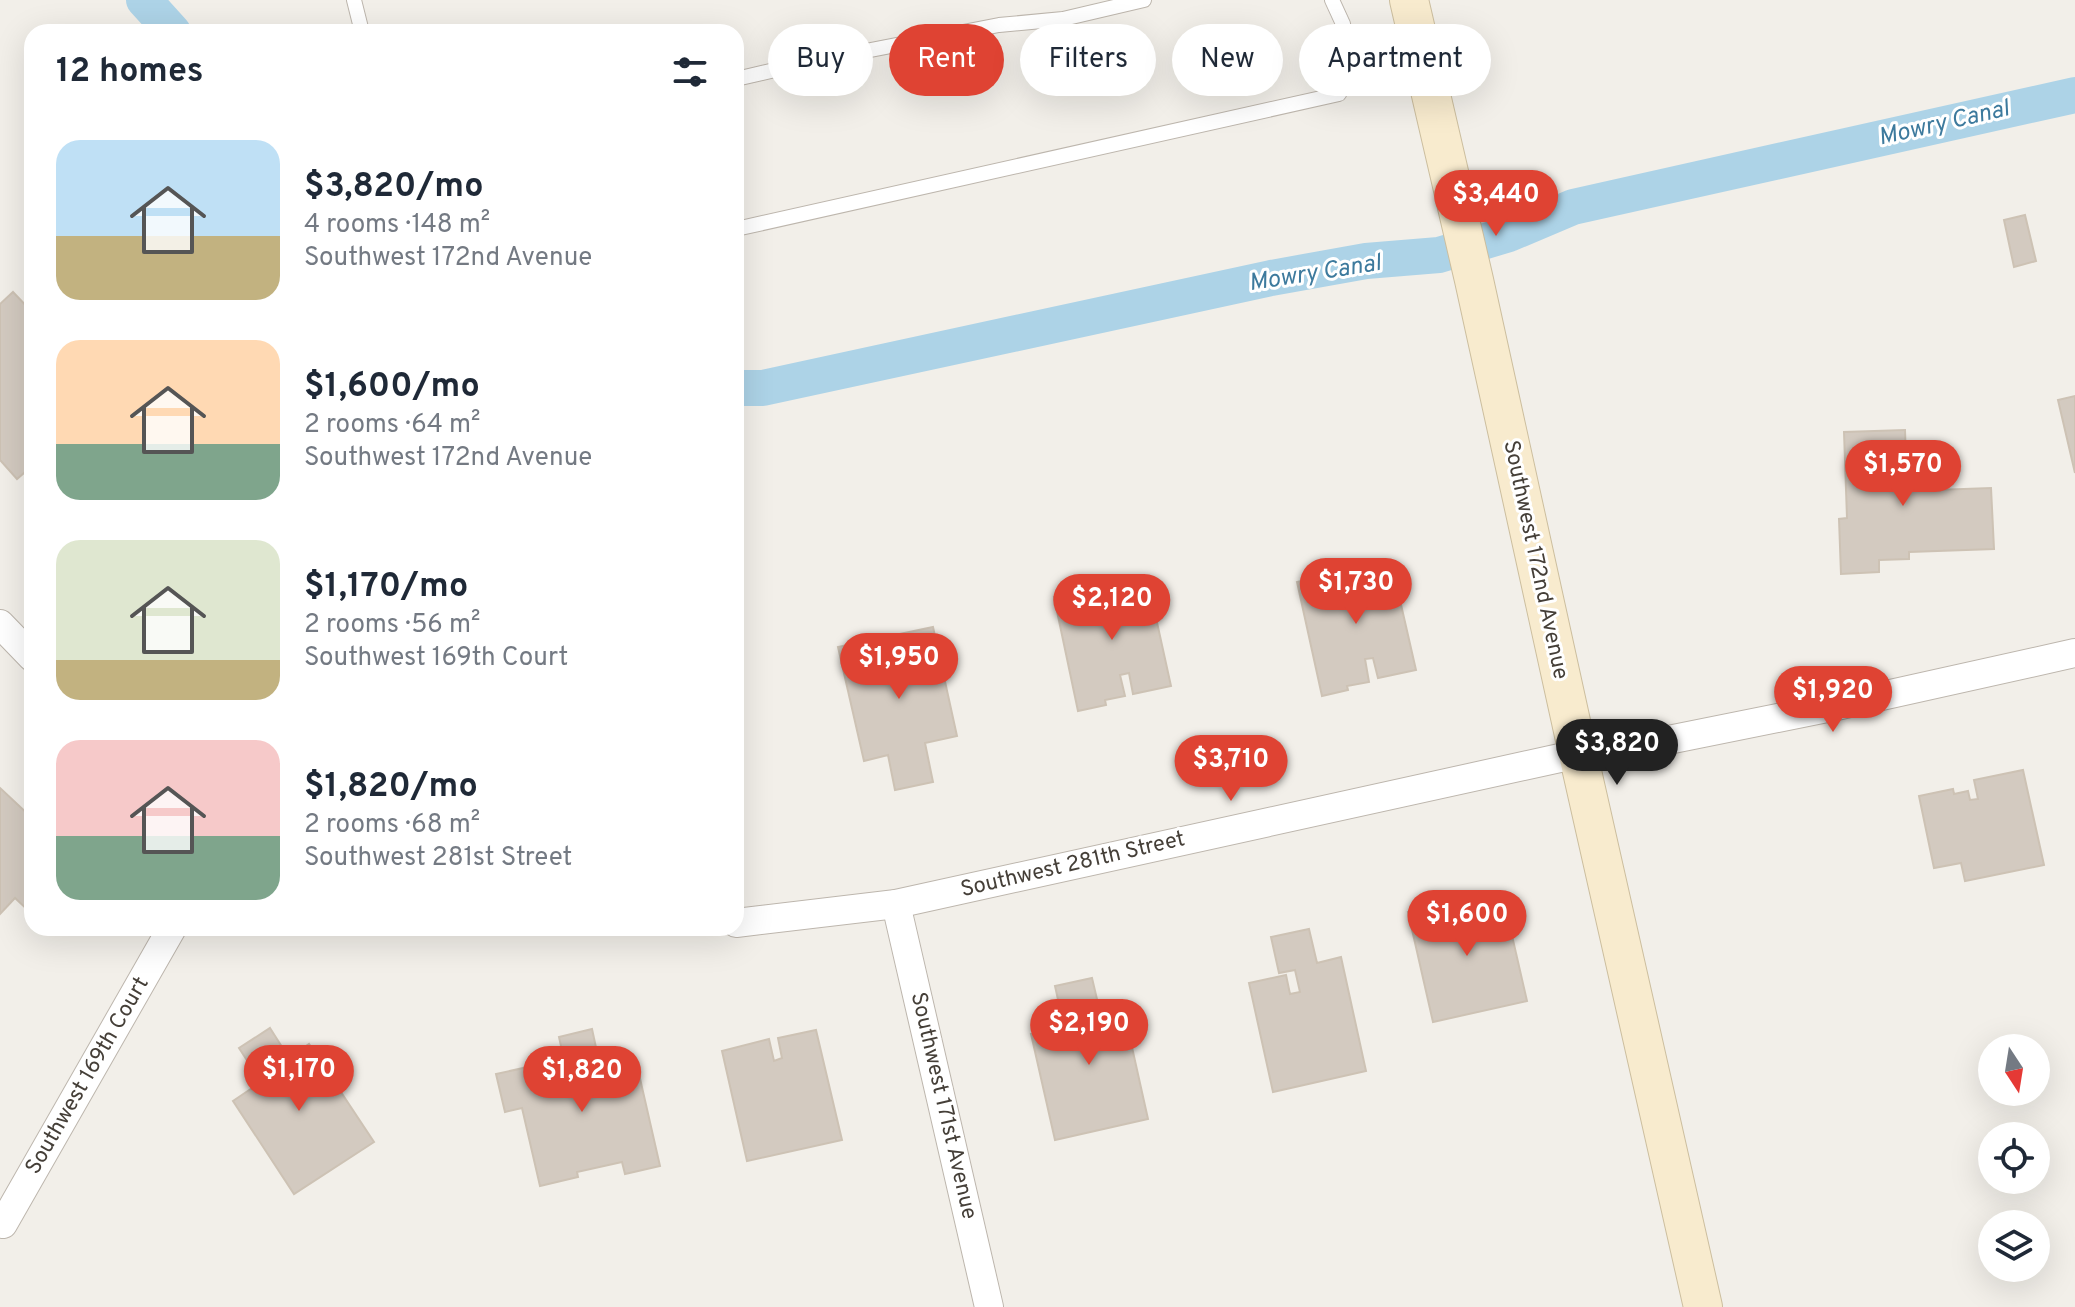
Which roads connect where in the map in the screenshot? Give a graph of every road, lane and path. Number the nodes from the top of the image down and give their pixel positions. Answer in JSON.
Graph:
{"nodes":[{"id":1,"x":354,"y":0,"type":"edge"},
{"id":2,"x":1144,"y":0,"type":"edge"},
{"id":3,"x":1332,"y":0,"type":"edge"},
{"id":4,"x":1409,"y":0,"type":"edge"},
{"id":5,"x":360,"y":24,"type":"edge"},
{"id":6,"x":744,"y":77,"type":"edge"},
{"id":7,"x":744,"y":227,"type":"edge"},
{"id":8,"x":0,"y":624,"type":"edge"},
{"id":9,"x":24,"y":649,"type":"edge"},
{"id":10,"x":2075,"y":653,"type":"edge"},
{"id":11,"x":1578,"y":756,"type":"junction"},
{"id":12,"x":896,"y":904,"type":"junction"},
{"id":13,"x":744,"y":922,"type":"edge"},
{"id":14,"x":167,"y":936,"type":"edge"},
{"id":15,"x":3,"y":1224,"type":"dead end"},
{"id":16,"x":989,"y":1307,"type":"edge"},
{"id":17,"x":1703,"y":1307,"type":"edge"}],
"edges":[{"from":1,"to":5,"type":"lane"},
{"from":2,"to":6,"type":"lane"},
{"from":3,"to":7,"type":"lane"},
{"from":4,"to":11,"type":"street","name":"Southwest 172nd Avenue"},
{"from":8,"to":9,"type":"street"},
{"from":10,"to":11,"type":"street","name":"Southwest 281th Street"},
{"from":11,"to":12,"type":"street","name":"Southwest 281th Street"},
{"from":11,"to":17,"type":"street","name":"Southwest 172nd Avenue"},
{"from":12,"to":13,"type":"street","name":"Southwest 281th Street"},
{"from":12,"to":16,"type":"street","name":"Southwest 171st Avenue"},
{"from":14,"to":15,"type":"street","name":"Southwest 169th Court"}]}
